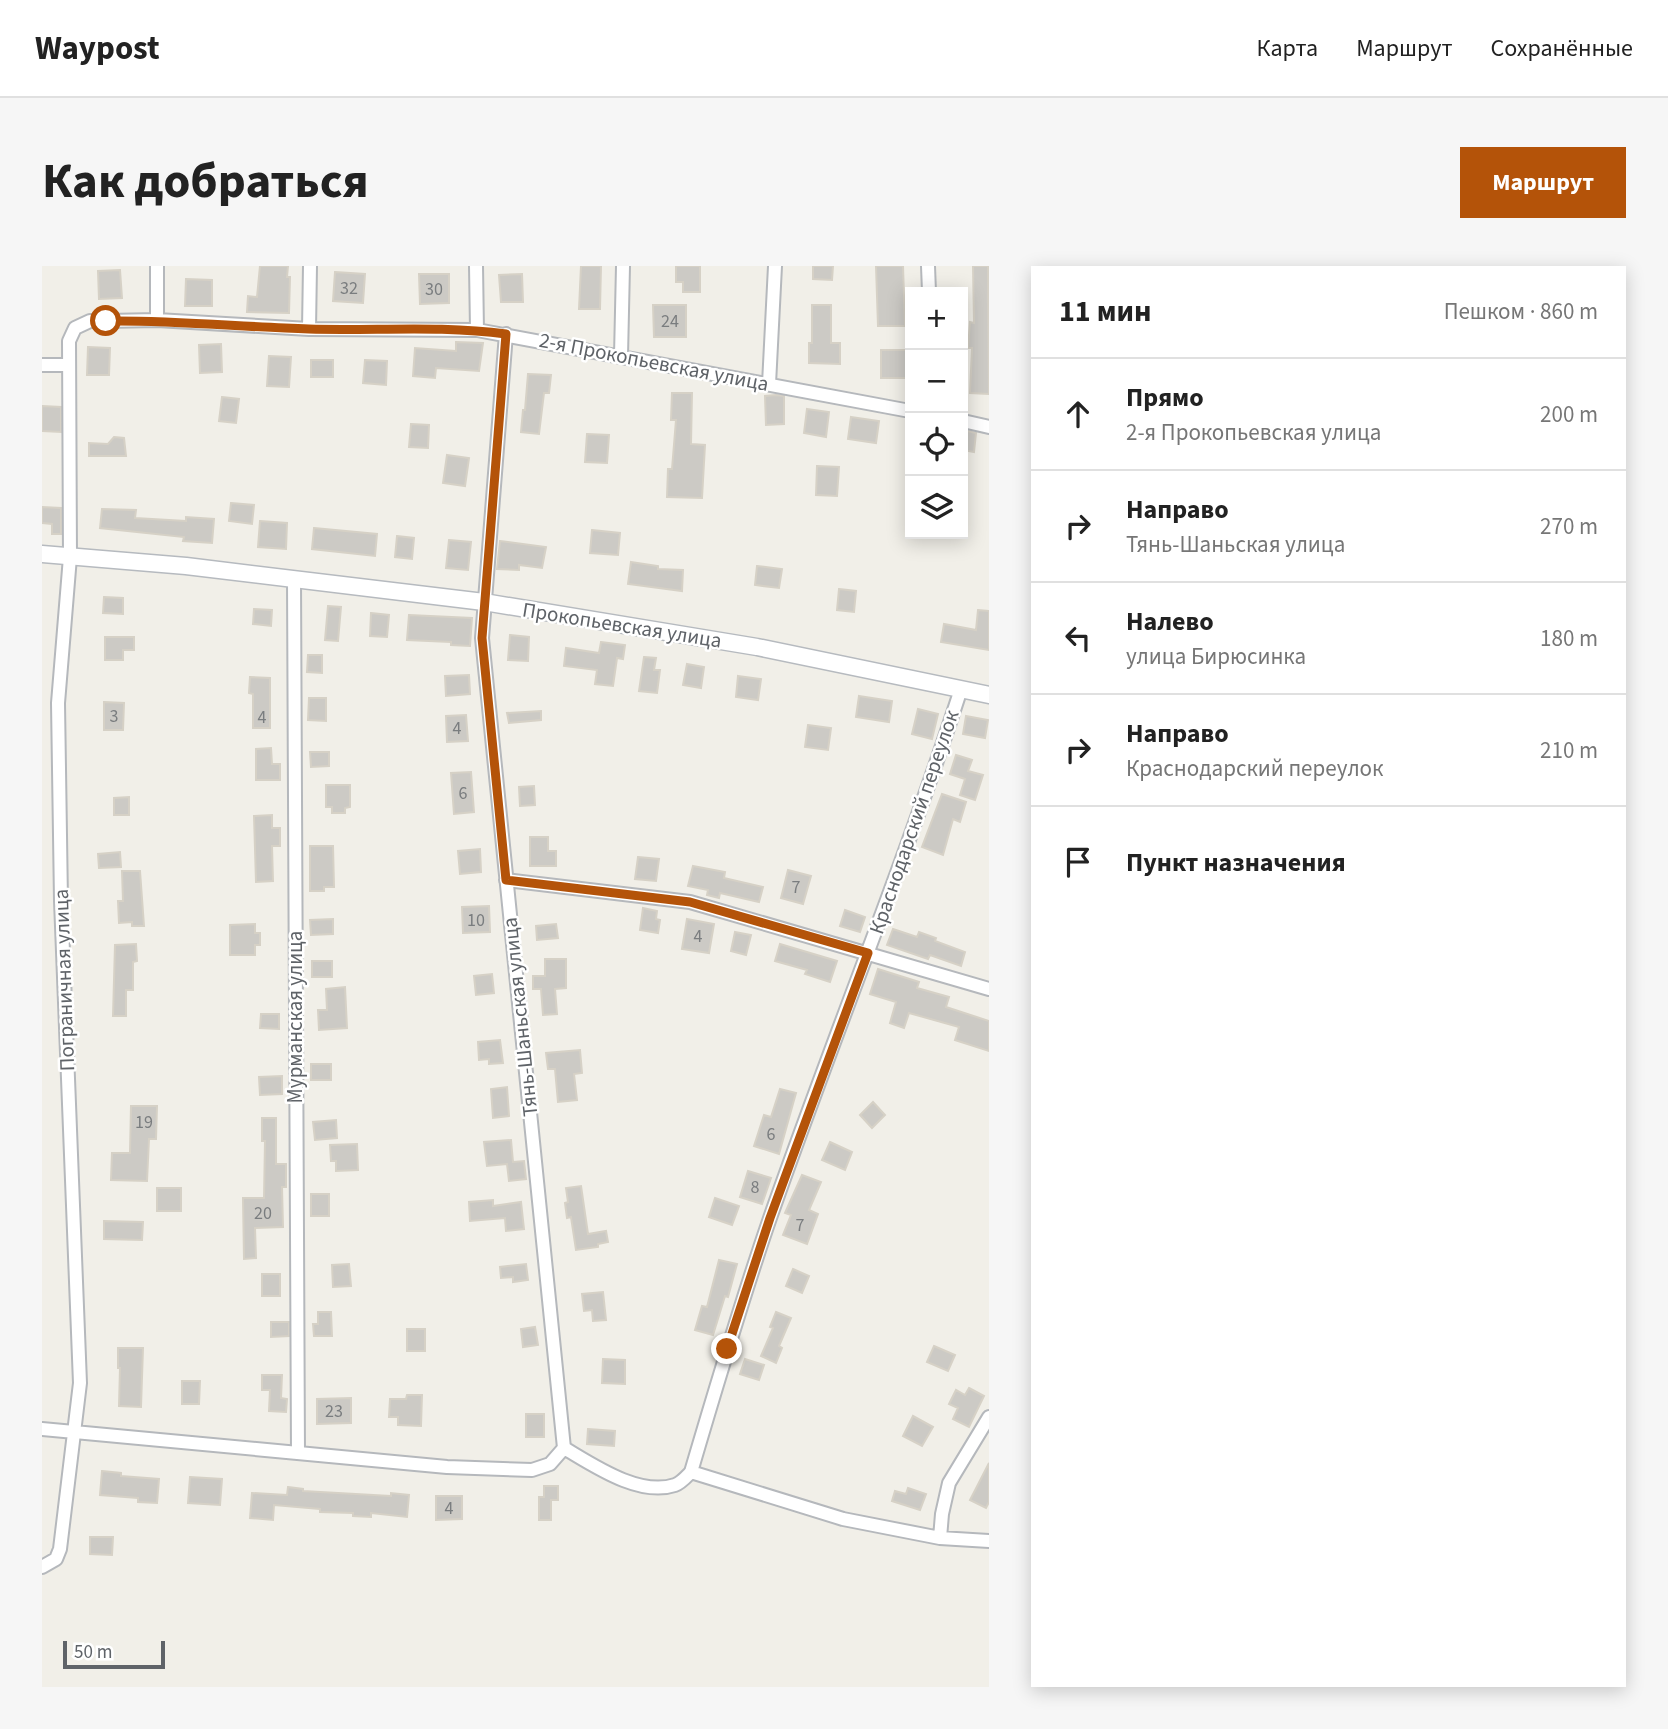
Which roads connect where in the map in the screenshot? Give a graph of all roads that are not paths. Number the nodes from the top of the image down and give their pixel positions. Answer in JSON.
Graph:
{"nodes":[{"id":1,"x":158,"y":266,"type":"edge"},
{"id":2,"x":310,"y":266,"type":"edge"},
{"id":3,"x":476,"y":266,"type":"edge"},
{"id":4,"x":623,"y":266,"type":"edge"},
{"id":5,"x":775,"y":266,"type":"edge"},
{"id":6,"x":928,"y":266,"type":"edge"},
{"id":7,"x":929,"y":287,"type":"edge"},
{"id":8,"x":158,"y":320,"type":"junction"},
{"id":9,"x":309,"y":329,"type":"junction"},
{"id":10,"x":477,"y":330,"type":"junction"},
{"id":11,"x":506,"y":334,"type":"junction"},
{"id":12,"x":69,"y":341,"type":"joint"},
{"id":13,"x":621,"y":356,"type":"junction"},
{"id":14,"x":42,"y":365,"type":"edge"},
{"id":15,"x":69,"y":365,"type":"junction"},
{"id":16,"x":769,"y":384,"type":"junction"},
{"id":17,"x":905,"y":410,"type":"edge"},
{"id":18,"x":968,"y":422,"type":"edge"},
{"id":19,"x":989,"y":426,"type":"edge"},
{"id":20,"x":42,"y":554,"type":"edge"},
{"id":21,"x":69,"y":557,"type":"junction"},
{"id":22,"x":294,"y":580,"type":"junction"},
{"id":23,"x":484,"y":602,"type":"junction"},
{"id":24,"x":961,"y":688,"type":"junction"},
{"id":25,"x":989,"y":695,"type":"edge"},
{"id":26,"x":506,"y":880,"type":"junction"},
{"id":27,"x":868,"y":953,"type":"junction"},
{"id":28,"x":989,"y":989,"type":"edge"},
{"id":29,"x":989,"y":1417,"type":"edge"},
{"id":30,"x":42,"y":1429,"type":"edge"},
{"id":31,"x":74,"y":1433,"type":"junction"},
{"id":32,"x":564,"y":1448,"type":"junction"},
{"id":33,"x":298,"y":1453,"type":"junction"},
{"id":34,"x":691,"y":1472,"type":"junction"},
{"id":35,"x":940,"y":1538,"type":"junction"},
{"id":36,"x":989,"y":1541,"type":"edge"},
{"id":37,"x":42,"y":1567,"type":"edge"}],
"edges":[{"from":1,"to":8,"type":"street"},
{"from":2,"to":9,"type":"street"},
{"from":3,"to":10,"type":"street"},
{"from":4,"to":13,"type":"street"},
{"from":5,"to":16,"type":"street"},
{"from":6,"to":7,"type":"street"},
{"from":8,"to":9,"type":"street","name":"2-я Прокопьевская улица"},
{"from":8,"to":12,"type":"street","name":"2-я Прокопьевская улица"},
{"from":9,"to":10,"type":"street","name":"2-я Прокопьевская улица"},
{"from":10,"to":11,"type":"street","name":"2-я Прокопьевская улица"},
{"from":11,"to":13,"type":"street","name":"2-я Прокопьевская улица"},
{"from":11,"to":23,"type":"street","name":"Тянь-Шаньская улица"},
{"from":12,"to":15,"type":"street","name":"Пограничная улица"},
{"from":13,"to":16,"type":"street","name":"2-я Прокопьевская улица"},
{"from":14,"to":15,"type":"street"},
{"from":15,"to":21,"type":"street","name":"Пограничная улица"},
{"from":16,"to":17,"type":"street","name":"2-я Прокопьевская улица"},
{"from":18,"to":19,"type":"street"},
{"from":20,"to":21,"type":"main road","name":"Прокопьевская улица"},
{"from":21,"to":22,"type":"main road","name":"Прокопьевская улица"},
{"from":21,"to":31,"type":"street","name":"Пограничная улица"},
{"from":22,"to":23,"type":"main road","name":"Прокопьевская улица"},
{"from":22,"to":33,"type":"street","name":"Мурманская улица"},
{"from":23,"to":24,"type":"main road","name":"Прокопьевская улица"},
{"from":23,"to":26,"type":"street","name":"Тянь-Шаньская улица"},
{"from":24,"to":25,"type":"main road","name":"Прокопьевская улица"},
{"from":24,"to":27,"type":"street","name":"Краснодарский переулок"},
{"from":26,"to":27,"type":"street"},
{"from":26,"to":32,"type":"street","name":"Тянь-Шаньская улица"},
{"from":27,"to":28,"type":"street"},
{"from":27,"to":34,"type":"street","name":"Краснодарский переулок"},
{"from":29,"to":35,"type":"street"},
{"from":30,"to":31,"type":"street"},
{"from":31,"to":33,"type":"street"},
{"from":31,"to":37,"type":"street","name":"Пограничная улица"},
{"from":32,"to":33,"type":"street"},
{"from":32,"to":34,"type":"street"},
{"from":34,"to":35,"type":"street"},
{"from":35,"to":36,"type":"street"}]}
